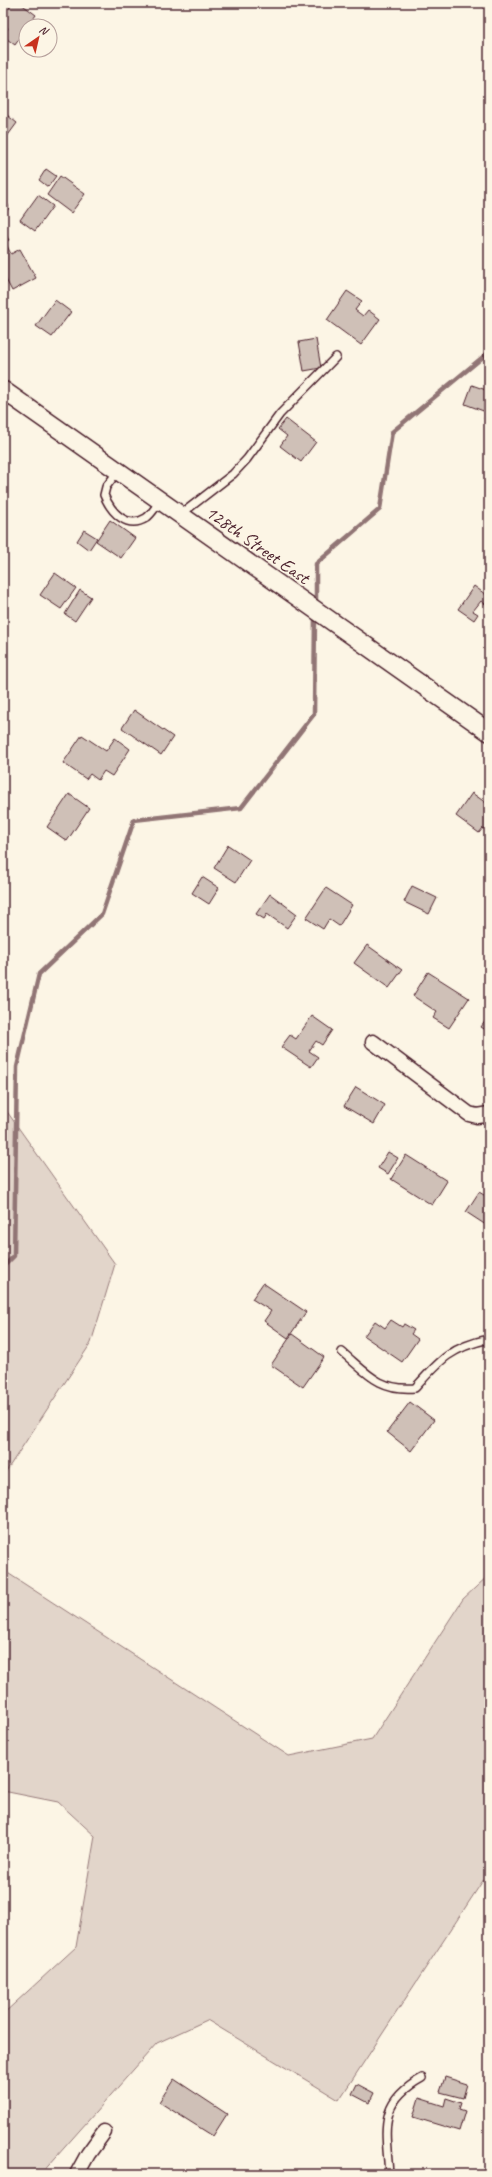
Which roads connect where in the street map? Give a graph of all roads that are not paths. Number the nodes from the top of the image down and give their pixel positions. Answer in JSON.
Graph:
{"nodes":[{"id":1,"x":336,"y":357,"type":"dead end"},
{"id":2,"x":3,"y":390,"type":"edge"},
{"id":3,"x":118,"y":471,"type":"junction"},
{"id":4,"x":160,"y":501,"type":"junction"},
{"id":5,"x":180,"y":515,"type":"junction"},
{"id":6,"x":489,"y":732,"type":"edge"},
{"id":7,"x":373,"y":1042,"type":"dead end"},
{"id":8,"x":487,"y":1114,"type":"edge"},
{"id":9,"x":489,"y":1339,"type":"edge"},
{"id":10,"x":342,"y":1352,"type":"dead end"},
{"id":11,"x":422,"y":2078,"type":"dead end"},
{"id":12,"x":104,"y":2132,"type":"dead end"},
{"id":13,"x":77,"y":2174,"type":"edge"},
{"id":14,"x":389,"y":2174,"type":"edge"}],
"edges":[{"from":1,"to":5,"type":"lane"},
{"from":2,"to":3,"type":"street","name":"128th Street East"},
{"from":3,"to":4,"type":"street","name":"128th Street East"},
{"from":3,"to":4,"type":"lane"},
{"from":4,"to":5,"type":"street","name":"128th Street East"},
{"from":5,"to":6,"type":"street","name":"128th Street East"},
{"from":7,"to":8,"type":"street"},
{"from":9,"to":10,"type":"lane"},
{"from":11,"to":14,"type":"lane"},
{"from":12,"to":13,"type":"street"}]}
